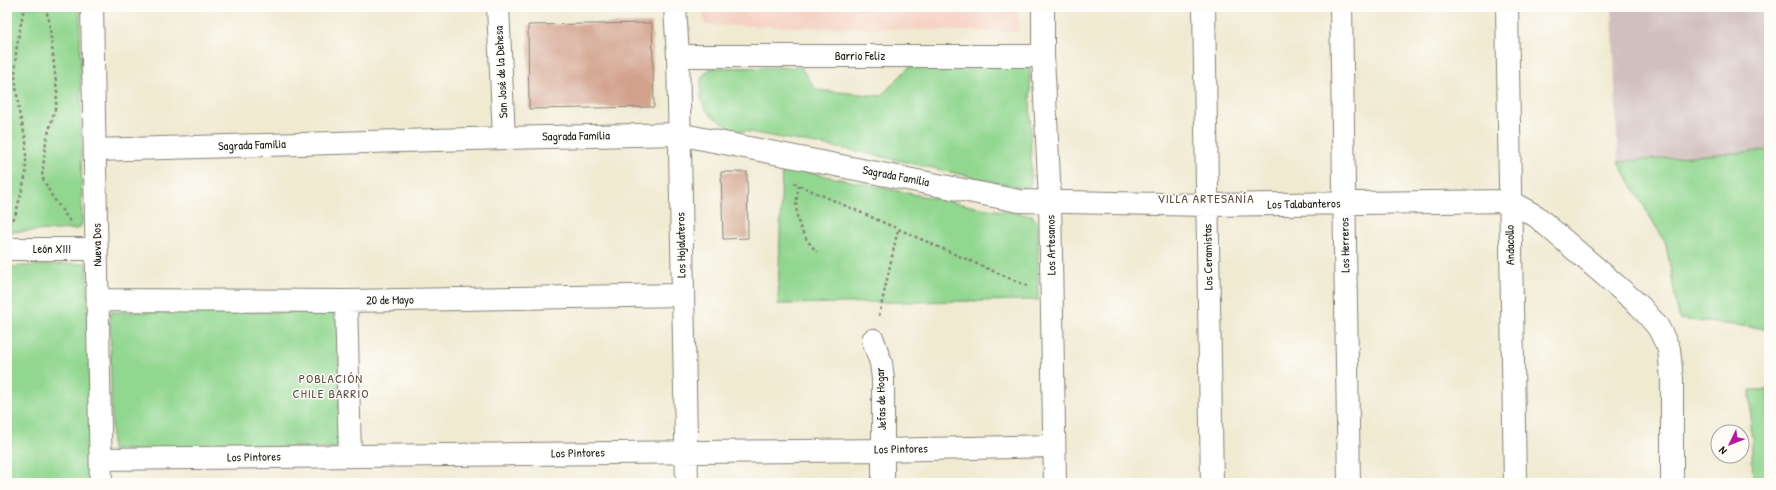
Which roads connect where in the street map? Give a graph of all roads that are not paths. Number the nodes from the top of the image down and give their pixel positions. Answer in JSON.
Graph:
{"nodes":[{"id":1,"x":92,"y":7,"type":"edge"},
{"id":2,"x":498,"y":7,"type":"edge"},
{"id":3,"x":675,"y":7,"type":"edge"},
{"id":4,"x":1042,"y":7,"type":"edge"},
{"id":5,"x":1204,"y":7,"type":"edge"},
{"id":6,"x":1341,"y":7,"type":"edge"},
{"id":7,"x":1507,"y":7,"type":"edge"},
{"id":8,"x":678,"y":56,"type":"junction"},
{"id":9,"x":1043,"y":56,"type":"junction"},
{"id":10,"x":678,"y":134,"type":"junction"},
{"id":11,"x":504,"y":138,"type":"junction"},
{"id":12,"x":95,"y":150,"type":"junction"},
{"id":13,"x":1050,"y":201,"type":"junction"},
{"id":14,"x":1509,"y":201,"type":"junction"},
{"id":15,"x":1344,"y":203,"type":"junction"},
{"id":16,"x":1207,"y":205,"type":"junction"},
{"id":17,"x":7,"y":249,"type":"edge"},
{"id":18,"x":97,"y":249,"type":"junction"},
{"id":19,"x":682,"y":295,"type":"junction"},
{"id":20,"x":98,"y":300,"type":"junction"},
{"id":21,"x":346,"y":301,"type":"junction"},
{"id":22,"x":873,"y":340,"type":"road end"},
{"id":23,"x":1054,"y":446,"type":"junction"},
{"id":24,"x":882,"y":450,"type":"junction"},
{"id":25,"x":686,"y":452,"type":"junction"},
{"id":26,"x":350,"y":456,"type":"junction"},
{"id":27,"x":101,"y":459,"type":"junction"},
{"id":28,"x":101,"y":483,"type":"edge"},
{"id":29,"x":687,"y":483,"type":"edge"},
{"id":30,"x":883,"y":483,"type":"edge"},
{"id":31,"x":1055,"y":483,"type":"edge"},
{"id":32,"x":1212,"y":483,"type":"edge"},
{"id":33,"x":1349,"y":483,"type":"edge"},
{"id":34,"x":1515,"y":483,"type":"edge"},
{"id":35,"x":1672,"y":483,"type":"edge"}],
"edges":[{"from":1,"to":12,"type":"street","name":"Nueva Dos"},
{"from":2,"to":11,"type":"street","name":"San José de la Dehesa"},
{"from":3,"to":8,"type":"street","name":"Los Hojalateros"},
{"from":4,"to":9,"type":"street","name":"Los Artesanos"},
{"from":5,"to":16,"type":"street","name":"Los Ceramistas"},
{"from":6,"to":15,"type":"street","name":"Los Herreros"},
{"from":7,"to":14,"type":"street","name":"Andacollo"},
{"from":8,"to":9,"type":"street","name":"Barrio Feliz"},
{"from":8,"to":10,"type":"street","name":"Los Hojalateros"},
{"from":9,"to":13,"type":"street","name":"Los Artesanos"},
{"from":10,"to":11,"type":"street","name":"Sagrada Familia"},
{"from":10,"to":13,"type":"street","name":"Sagrada Familia"},
{"from":10,"to":19,"type":"street","name":"Los Hojalateros"},
{"from":11,"to":12,"type":"street","name":"Sagrada Familia"},
{"from":12,"to":18,"type":"street","name":"Nueva Dos"},
{"from":13,"to":16,"type":"street","name":"Los Talabanteros"},
{"from":13,"to":23,"type":"street","name":"Los Artesanos"},
{"from":14,"to":15,"type":"street","name":"Los Talabanteros"},
{"from":14,"to":34,"type":"street","name":"Andacollo"},
{"from":14,"to":35,"type":"street"},
{"from":15,"to":16,"type":"street","name":"Los Talabanteros"},
{"from":15,"to":33,"type":"street","name":"Los Herreros"},
{"from":16,"to":32,"type":"street","name":"Los Ceramistas"},
{"from":17,"to":18,"type":"street","name":"León XIII"},
{"from":18,"to":20,"type":"street","name":"Nueva Dos"},
{"from":19,"to":21,"type":"street","name":"20 de Mayo"},
{"from":19,"to":25,"type":"street","name":"Los Hojalateros"},
{"from":20,"to":21,"type":"street","name":"20 de Mayo"},
{"from":20,"to":27,"type":"street","name":"Nueva Dos"},
{"from":21,"to":26,"type":"street"},
{"from":22,"to":24,"type":"street","name":"Jefas de Hogar"},
{"from":23,"to":24,"type":"street","name":"Los Pintores"},
{"from":23,"to":31,"type":"street","name":"Los Artesanos"},
{"from":24,"to":25,"type":"street","name":"Los Pintores"},
{"from":24,"to":30,"type":"street","name":"Jefas de Hogar"},
{"from":25,"to":26,"type":"street","name":"Los Pintores"},
{"from":25,"to":29,"type":"street","name":"Los Hojalateros"},
{"from":26,"to":27,"type":"street","name":"Los Pintores"},
{"from":27,"to":28,"type":"street","name":"Nueva Dos"}]}
